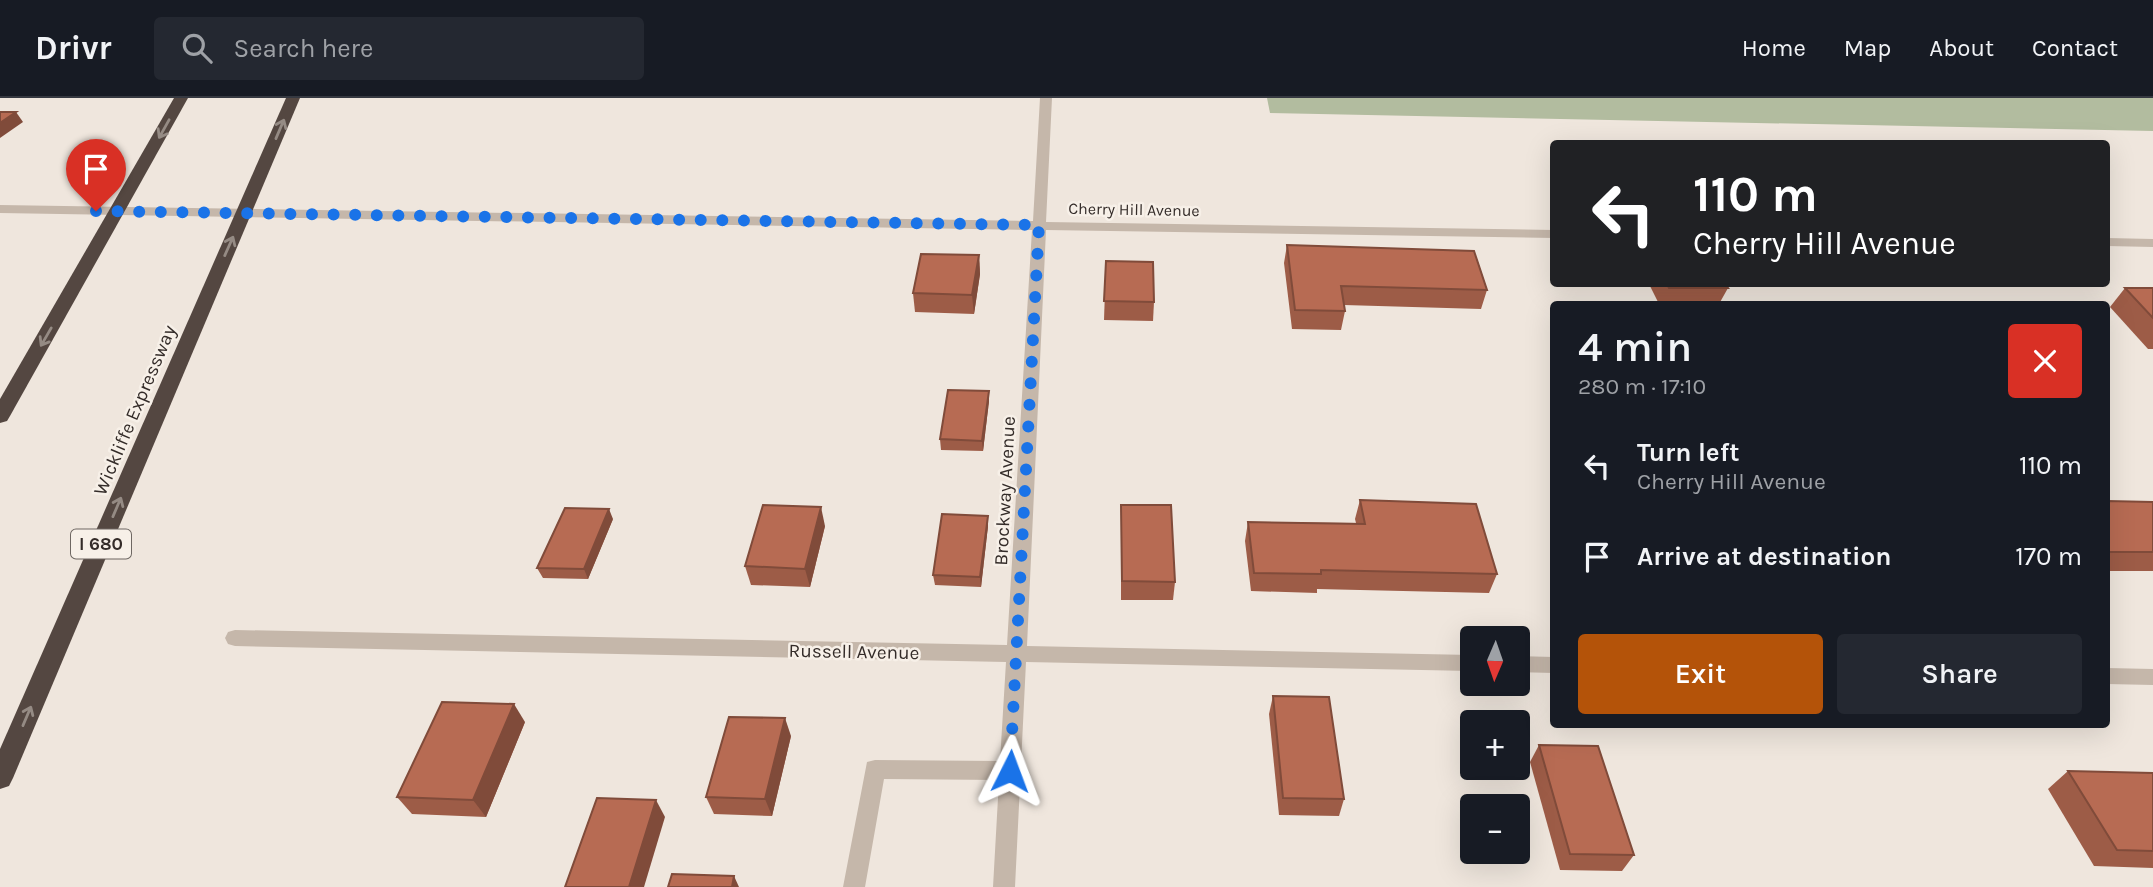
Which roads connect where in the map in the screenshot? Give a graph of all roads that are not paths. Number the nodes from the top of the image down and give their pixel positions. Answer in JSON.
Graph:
{"nodes":[{"id":1,"x":181,"y":98,"type":"edge"},
{"id":2,"x":293,"y":98,"type":"edge"},
{"id":3,"x":1046,"y":98,"type":"edge"},
{"id":4,"x":0,"y":209,"type":"edge"},
{"id":5,"x":1039,"y":225,"type":"junction"},
{"id":6,"x":1550,"y":234,"type":"edge"},
{"id":7,"x":2110,"y":242,"type":"edge"},
{"id":8,"x":2153,"y":243,"type":"edge"},
{"id":9,"x":0,"y":416,"type":"edge"},
{"id":10,"x":235,"y":638,"type":"dead end"},
{"id":11,"x":1016,"y":654,"type":"junction"},
{"id":12,"x":1460,"y":663,"type":"edge"},
{"id":13,"x":1530,"y":664,"type":"edge"},
{"id":14,"x":1550,"y":665,"type":"edge"},
{"id":15,"x":2110,"y":676,"type":"edge"},
{"id":16,"x":2153,"y":677,"type":"edge"},
{"id":17,"x":1010,"y":771,"type":"junction"},
{"id":18,"x":0,"y":778,"type":"edge"},
{"id":19,"x":855,"y":887,"type":"edge"},
{"id":20,"x":1004,"y":887,"type":"edge"}],
"edges":[{"from":1,"to":9,"type":"highway","one_way":true},
{"from":18,"to":2,"type":"highway","name":"Wickliffe Expressway","number":"I 680","one_way":true},
{"from":3,"to":5,"type":"street","name":"Brockway Avenue"},
{"from":4,"to":5,"type":"street","name":"Cherry Hill Avenue"},
{"from":5,"to":6,"type":"street","name":"Cherry Hill Avenue"},
{"from":5,"to":11,"type":"street","name":"Brockway Avenue"},
{"from":7,"to":8,"type":"street"},
{"from":10,"to":11,"type":"street","name":"Russell Avenue"},
{"from":11,"to":12,"type":"street","name":"Russell Avenue"},
{"from":11,"to":17,"type":"street","name":"Brockway Avenue"},
{"from":13,"to":14,"type":"street"},
{"from":15,"to":16,"type":"street"},
{"from":17,"to":19,"type":"street"},
{"from":17,"to":20,"type":"street","name":"Brockway Avenue"}]}
